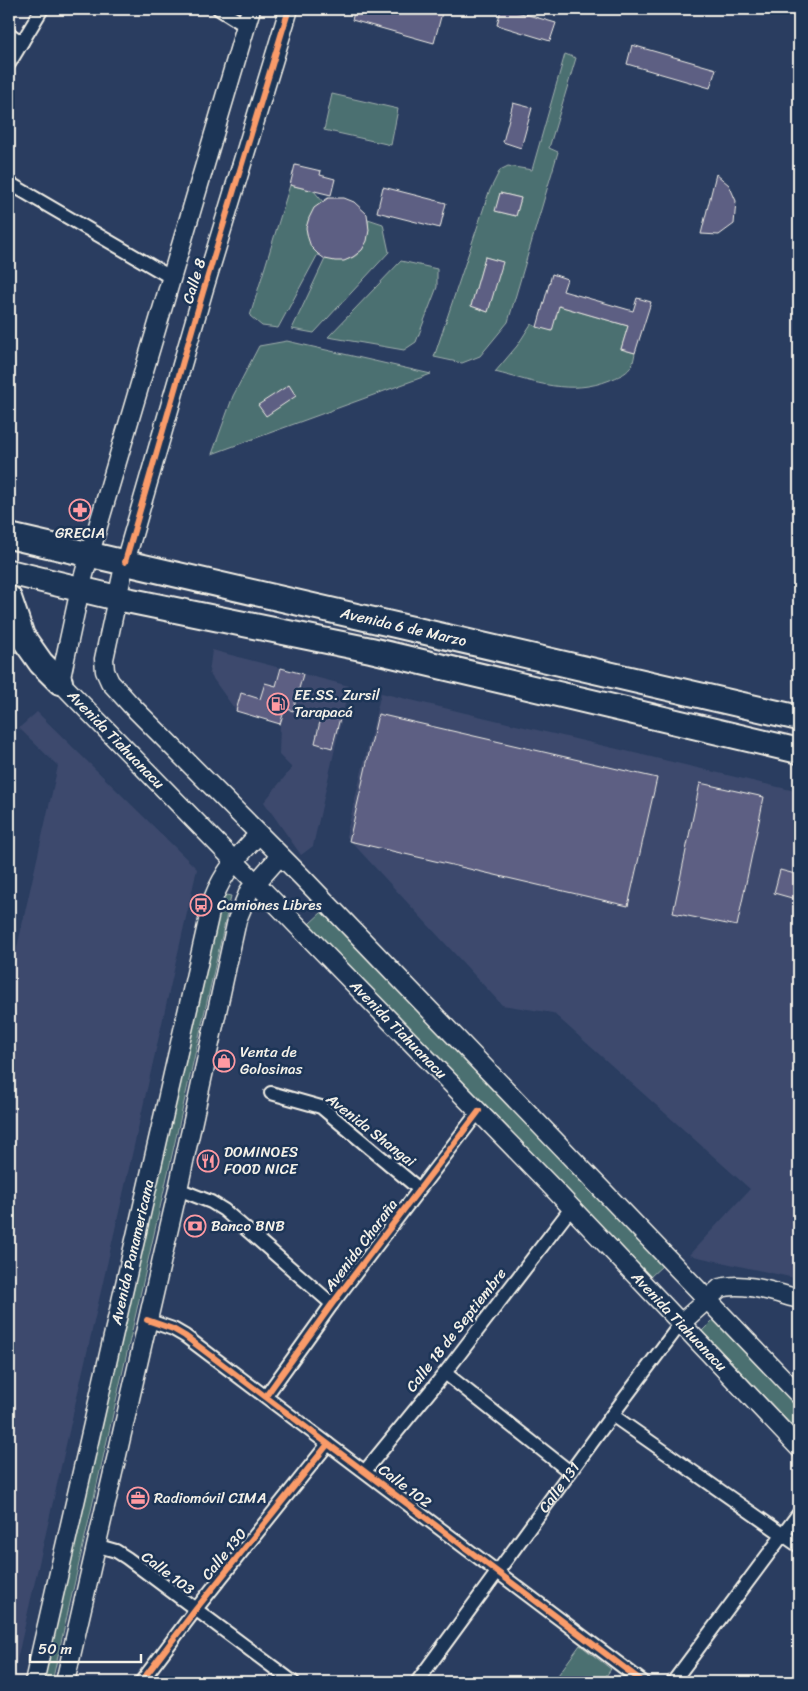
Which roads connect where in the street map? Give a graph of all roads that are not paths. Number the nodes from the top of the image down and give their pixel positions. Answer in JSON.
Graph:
{"nodes":[{"id":1,"x":42,"y":9,"type":"edge"},
{"id":2,"x":219,"y":9,"type":"edge"},
{"id":3,"x":251,"y":9,"type":"edge"},
{"id":4,"x":289,"y":9,"type":"edge"},
{"id":5,"x":246,"y":26,"type":"junction"},
{"id":6,"x":9,"y":34,"type":"edge"},
{"id":7,"x":22,"y":42,"type":"junction"},
{"id":8,"x":9,"y":64,"type":"edge"},
{"id":9,"x":9,"y":183,"type":"edge"},
{"id":10,"x":172,"y":278,"type":"junction"},
{"id":11,"x":9,"y":536,"type":"edge"},
{"id":12,"x":90,"y":553,"type":"junction"},
{"id":13,"x":125,"y":562,"type":"junction"},
{"id":14,"x":9,"y":572,"type":"edge"},
{"id":15,"x":80,"y":589,"type":"junction"},
{"id":16,"x":9,"y":598,"type":"edge"},
{"id":17,"x":117,"y":598,"type":"junction"},
{"id":18,"x":60,"y":682,"type":"junction"},
{"id":19,"x":799,"y":718,"type":"edge"},
{"id":20,"x":799,"y":751,"type":"edge"},
{"id":21,"x":259,"y":834,"type":"junction"},
{"id":22,"x":280,"y":856,"type":"junction"},
{"id":23,"x":234,"y":860,"type":"junction"},
{"id":24,"x":256,"y":882,"type":"junction"},
{"id":25,"x":271,"y":1093,"type":"dead end"},
{"id":26,"x":479,"y":1111,"type":"junction"},
{"id":27,"x":420,"y":1188,"type":"junction"},
{"id":28,"x":178,"y":1189,"type":"junction"},
{"id":29,"x":572,"y":1207,"type":"junction"},
{"id":30,"x":708,"y":1298,"type":"junction"},
{"id":31,"x":799,"y":1299,"type":"edge"},
{"id":32,"x":332,"y":1304,"type":"junction"},
{"id":33,"x":147,"y":1320,"type":"junction"},
{"id":34,"x":681,"y":1323,"type":"junction"},
{"id":35,"x":445,"y":1373,"type":"junction"},
{"id":36,"x":799,"y":1395,"type":"edge"},
{"id":37,"x":266,"y":1396,"type":"junction"},
{"id":38,"x":612,"y":1415,"type":"junction"},
{"id":39,"x":328,"y":1444,"type":"junction"},
{"id":40,"x":799,"y":1448,"type":"edge"},
{"id":41,"x":365,"y":1471,"type":"junction"},
{"id":42,"x":570,"y":1472,"type":"junction"},
{"id":43,"x":799,"y":1513,"type":"edge"},
{"id":44,"x":784,"y":1534,"type":"junction"},
{"id":45,"x":95,"y":1545,"type":"junction"},
{"id":46,"x":799,"y":1546,"type":"edge"},
{"id":47,"x":498,"y":1572,"type":"junction"},
{"id":48,"x":196,"y":1610,"type":"junction"},
{"id":49,"x":34,"y":1682,"type":"edge"},
{"id":50,"x":65,"y":1682,"type":"edge"},
{"id":51,"x":141,"y":1682,"type":"edge"},
{"id":52,"x":293,"y":1682,"type":"edge"},
{"id":53,"x":417,"y":1682,"type":"edge"},
{"id":54,"x":644,"y":1682,"type":"edge"},
{"id":55,"x":672,"y":1682,"type":"edge"}],
"edges":[{"from":1,"to":7,"type":"street"},
{"from":2,"to":5,"type":"street"},
{"from":3,"to":5,"type":"main road","name":"Calle 8"},
{"from":4,"to":13,"type":"main road","name":"Calle 8"},
{"from":5,"to":10,"type":"main road","name":"Calle 8"},
{"from":6,"to":7,"type":"street"},
{"from":7,"to":8,"type":"street"},
{"from":9,"to":10,"type":"street"},
{"from":10,"to":12,"type":"main road","name":"Calle 8"},
{"from":11,"to":12,"type":"highway","name":"Avenida 6 de Marzo"},
{"from":12,"to":13,"type":"highway","name":"Avenida 6 de Marzo"},
{"from":12,"to":15,"type":"main road","name":"Calle 8"},
{"from":13,"to":17,"type":"main road","name":"Calle 8"},
{"from":13,"to":19,"type":"highway","name":"Avenida 6 de Marzo"},
{"from":14,"to":15,"type":"highway","name":"Avenida 6 de Marzo"},
{"from":15,"to":17,"type":"highway","name":"Avenida 6 de Marzo"},
{"from":15,"to":18,"type":"main road","name":"Avenida Tiahuanacu"},
{"from":16,"to":18,"type":"highway"},
{"from":17,"to":20,"type":"highway","name":"Avenida 6 de Marzo"},
{"from":17,"to":21,"type":"main road"},
{"from":18,"to":23,"type":"main road","name":"Avenida Tiahuanacu"},
{"from":21,"to":22,"type":"main road"},
{"from":21,"to":23,"type":"main road","name":"Avenida Panamericana"},
{"from":22,"to":24,"type":"main road","name":"Avenida Panamericana"},
{"from":22,"to":30,"type":"main road"},
{"from":23,"to":24,"type":"main road","name":"Avenida Tiahuanacu"},
{"from":23,"to":49,"type":"main road","name":"Avenida Panamericana"},
{"from":24,"to":26,"type":"main road","name":"Avenida Tiahuanacu"},
{"from":24,"to":28,"type":"main road","name":"Avenida Panamericana"},
{"from":25,"to":27,"type":"street","name":"Avenida Shangai"},
{"from":26,"to":27,"type":"street","name":"Avenida Charaña"},
{"from":26,"to":29,"type":"main road","name":"Avenida Tiahuanacu"},
{"from":27,"to":32,"type":"street","name":"Avenida Charaña"},
{"from":28,"to":32,"type":"street"},
{"from":28,"to":33,"type":"main road","name":"Avenida Panamericana"},
{"from":29,"to":34,"type":"main road","name":"Avenida Tiahuanacu"},
{"from":29,"to":35,"type":"street","name":"Calle 18 de Septiembre"},
{"from":30,"to":31,"type":"main road","name":"Calle 131"},
{"from":30,"to":34,"type":"main road","name":"Calle 131"},
{"from":30,"to":36,"type":"main road"},
{"from":32,"to":37,"type":"street","name":"Avenida Charaña"},
{"from":33,"to":37,"type":"street","name":"Calle 102"},
{"from":33,"to":45,"type":"main road","name":"Avenida Panamericana"},
{"from":34,"to":38,"type":"street","name":"Calle 131"},
{"from":34,"to":40,"type":"main road","name":"Avenida Tiahuanacu"},
{"from":35,"to":41,"type":"street","name":"Calle 18 de Septiembre"},
{"from":35,"to":42,"type":"street"},
{"from":37,"to":39,"type":"street","name":"Calle 102"},
{"from":38,"to":42,"type":"street","name":"Calle 131"},
{"from":38,"to":44,"type":"street"},
{"from":39,"to":41,"type":"street","name":"Calle 102"},
{"from":39,"to":48,"type":"street","name":"Calle 130"},
{"from":41,"to":47,"type":"street","name":"Calle 102"},
{"from":42,"to":47,"type":"street","name":"Calle 131"},
{"from":43,"to":44,"type":"street"},
{"from":44,"to":46,"type":"street"},
{"from":44,"to":55,"type":"street"},
{"from":45,"to":48,"type":"street","name":"Calle 103"},
{"from":45,"to":50,"type":"main road","name":"Avenida Panamericana"},
{"from":47,"to":53,"type":"street","name":"Calle 131"},
{"from":47,"to":54,"type":"street","name":"Calle 102"},
{"from":48,"to":51,"type":"street","name":"Calle 130"},
{"from":48,"to":52,"type":"street","name":"Calle 103"}]}
